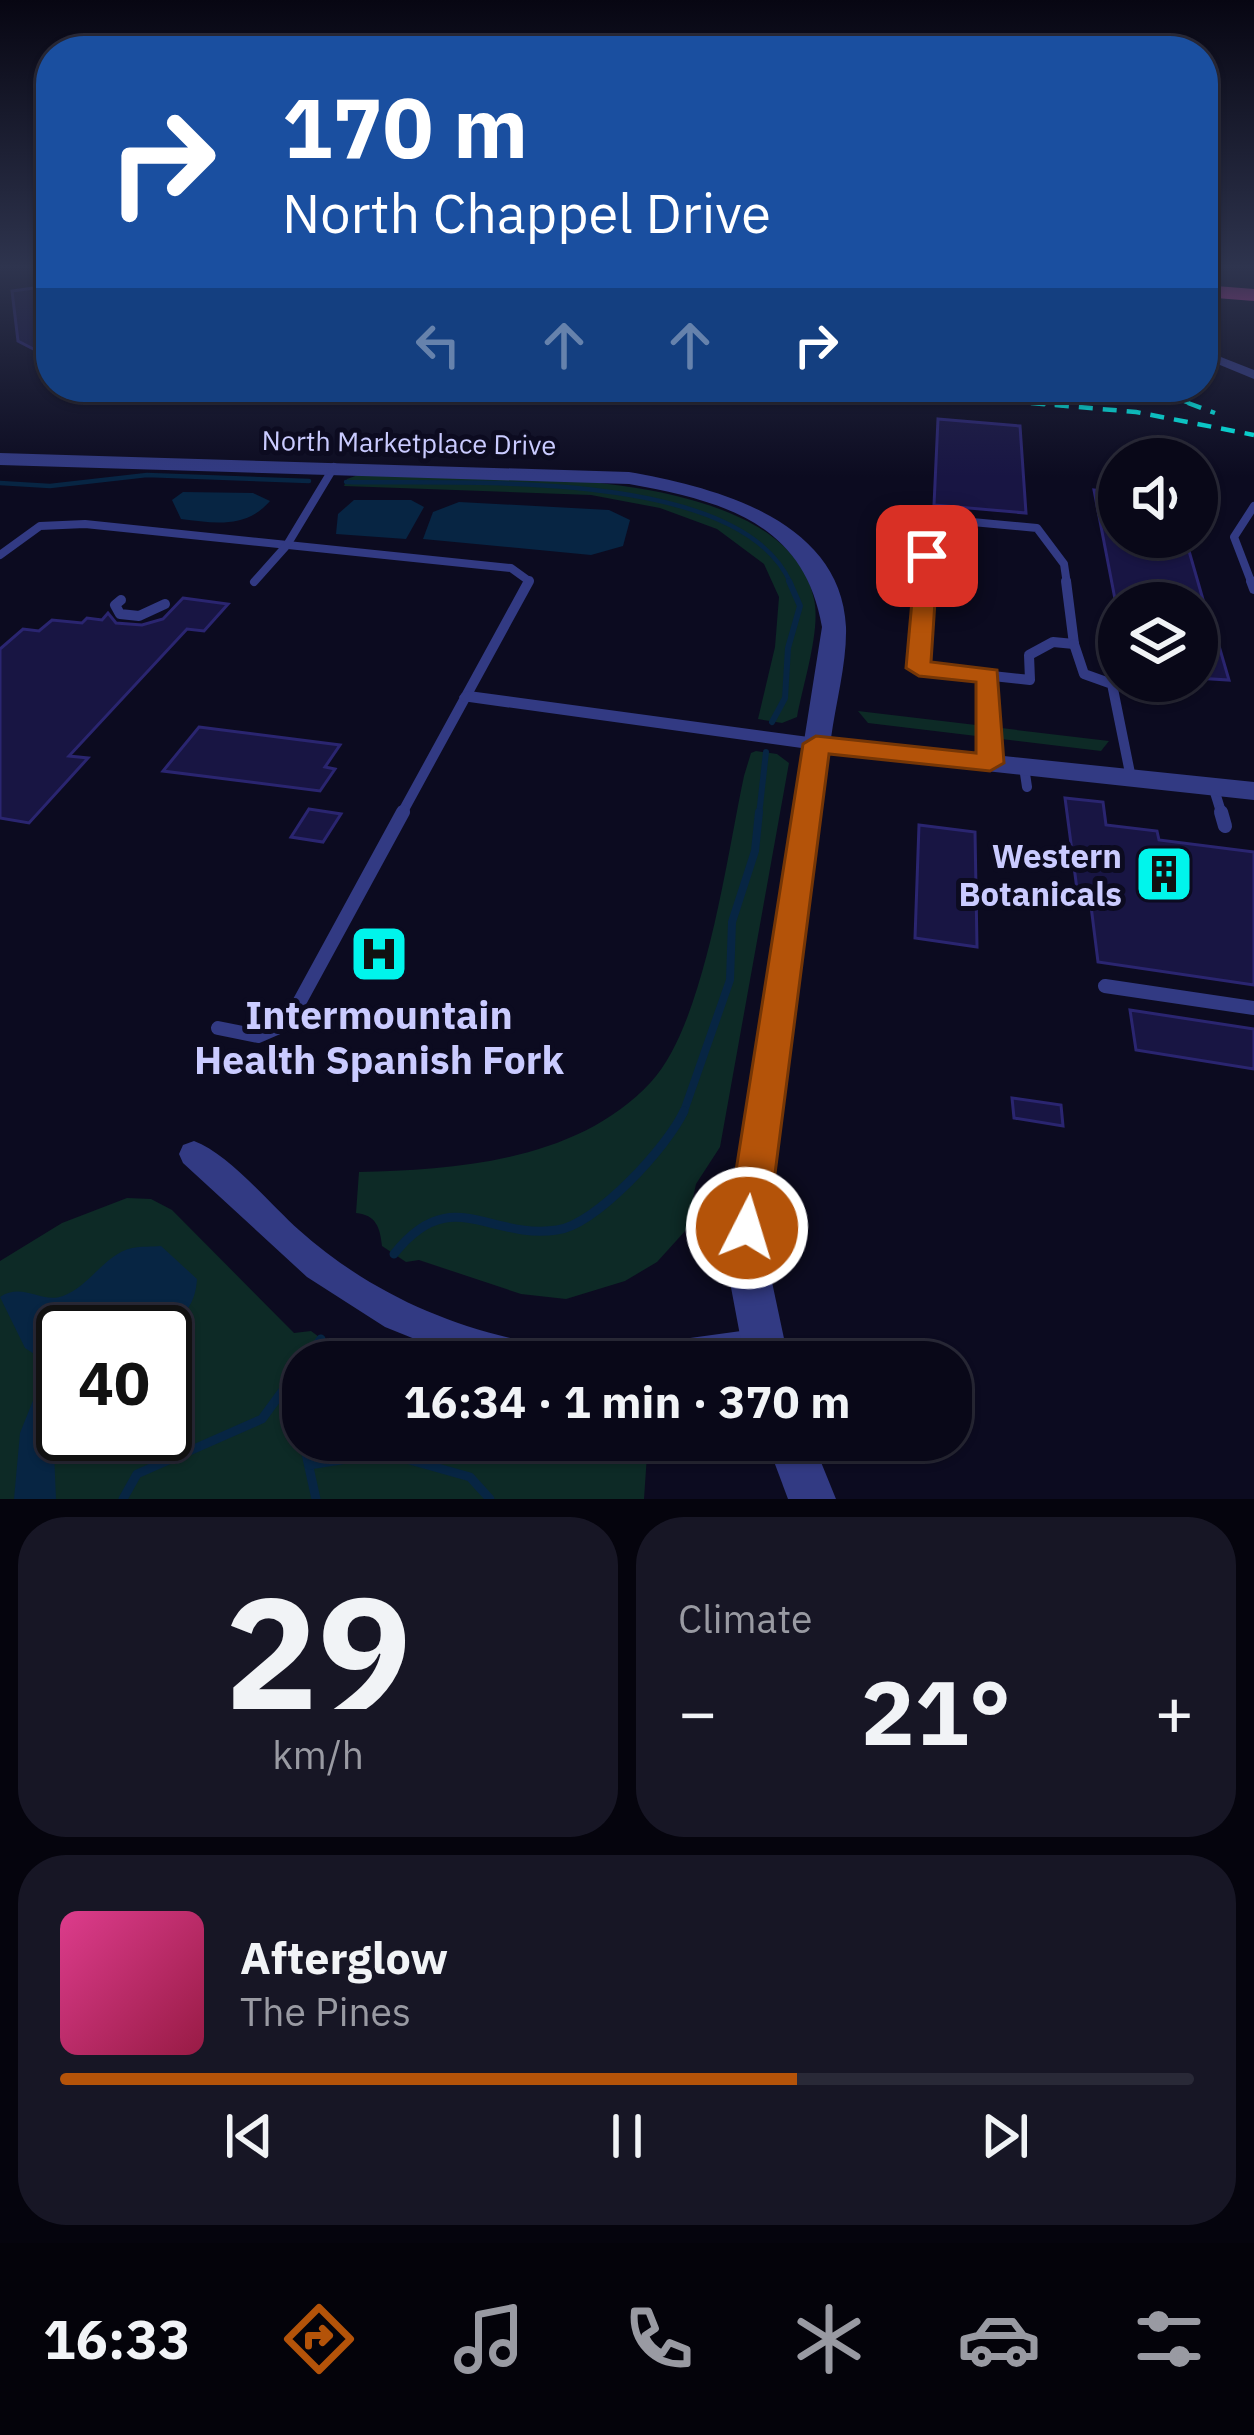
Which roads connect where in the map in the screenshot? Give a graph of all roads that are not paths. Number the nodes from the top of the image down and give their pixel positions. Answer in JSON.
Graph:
{"nodes":[{"id":1,"x":1218,"y":360,"type":"edge"},
{"id":2,"x":1254,"y":375,"type":"edge"},
{"id":3,"x":0,"y":459,"type":"edge"},
{"id":4,"x":334,"y":467,"type":"junction"},
{"id":5,"x":1254,"y":506,"type":"edge"},
{"id":6,"x":287,"y":544,"type":"junction"},
{"id":7,"x":0,"y":555,"type":"edge"},
{"id":8,"x":254,"y":582,"type":"dead end"},
{"id":9,"x":1254,"y":589,"type":"edge"},
{"id":10,"x":121,"y":600,"type":"dead end"},
{"id":11,"x":165,"y":604,"type":"dead end"},
{"id":12,"x":1075,"y":644,"type":"junction"},
{"id":13,"x":988,"y":675,"type":"junction"},
{"id":14,"x":469,"y":697,"type":"junction"},
{"id":15,"x":816,"y":744,"type":"junction"},
{"id":16,"x":990,"y":763,"type":"junction"},
{"id":17,"x":1131,"y":778,"type":"junction"},
{"id":18,"x":1213,"y":786,"type":"junction"},
{"id":19,"x":1254,"y":791,"type":"edge"},
{"id":20,"x":1226,"y":826,"type":"dead end"},
{"id":21,"x":1106,"y":986,"type":"dead end"},
{"id":22,"x":1254,"y":1008,"type":"edge"},
{"id":23,"x":218,"y":1028,"type":"dead end"},
{"id":24,"x":194,"y":1154,"type":"dead end"},
{"id":25,"x":463,"y":1341,"type":"edge"},
{"id":26,"x":763,"y":1341,"type":"edge"},
{"id":27,"x":797,"y":1461,"type":"edge"},
{"id":28,"x":812,"y":1499,"type":"edge"}],
"edges":[{"from":1,"to":2,"type":"street"},
{"from":3,"to":4,"type":"street","name":"North Marketplace Drive"},
{"from":4,"to":6,"type":"lane"},
{"from":4,"to":15,"type":"street","name":"North Marketplace Drive"},
{"from":5,"to":9,"type":"lane"},
{"from":6,"to":7,"type":"lane"},
{"from":6,"to":8,"type":"lane"},
{"from":6,"to":14,"type":"lane"},
{"from":10,"to":11,"type":"lane"},
{"from":12,"to":13,"type":"lane"},
{"from":12,"to":13,"type":"lane"},
{"from":12,"to":17,"type":"lane"},
{"from":13,"to":16,"type":"lane"},
{"from":14,"to":15,"type":"street"},
{"from":14,"to":23,"type":"lane"},
{"from":15,"to":16,"type":"street"},
{"from":15,"to":26,"type":"street"},
{"from":16,"to":17,"type":"street"},
{"from":17,"to":18,"type":"street"},
{"from":18,"to":19,"type":"street"},
{"from":18,"to":20,"type":"lane"},
{"from":21,"to":22,"type":"lane"},
{"from":24,"to":25,"type":"street"},
{"from":27,"to":28,"type":"street"}]}
